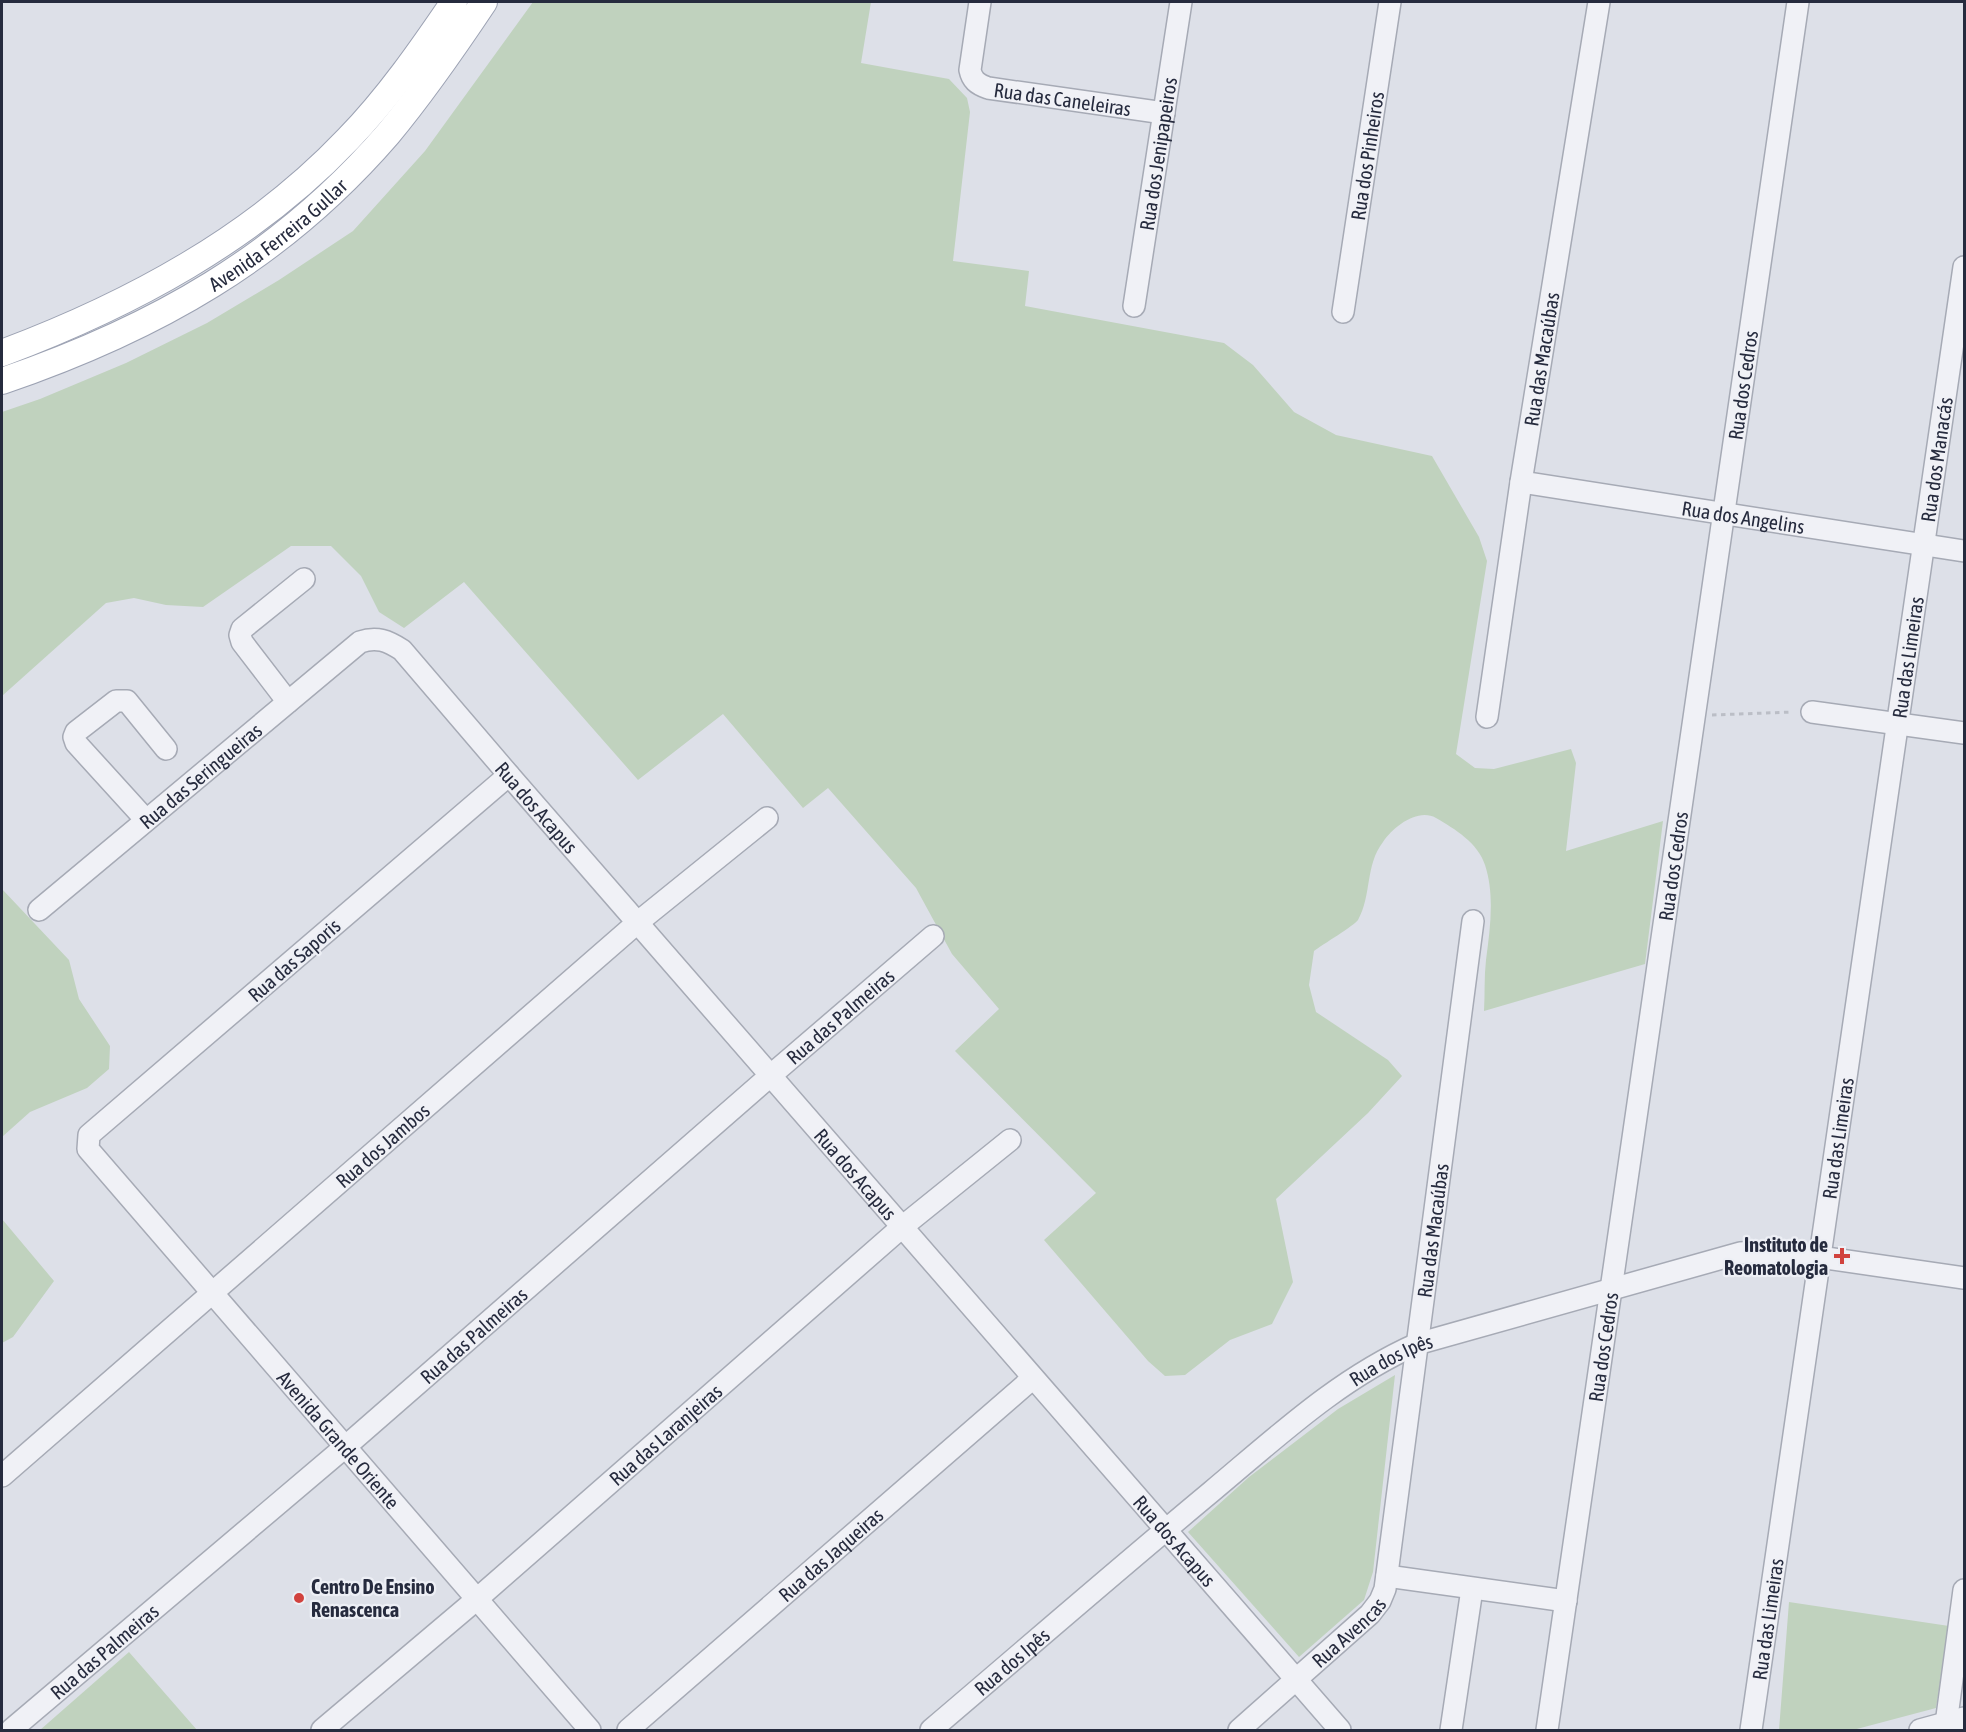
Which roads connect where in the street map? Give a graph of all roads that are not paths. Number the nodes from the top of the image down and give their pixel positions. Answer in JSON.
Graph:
{"nodes":[{"id":1,"x":454,"y":2,"type":"edge"},
{"id":2,"x":484,"y":2,"type":"edge"},
{"id":3,"x":980,"y":2,"type":"edge"},
{"id":4,"x":1181,"y":2,"type":"edge"},
{"id":5,"x":1390,"y":2,"type":"edge"},
{"id":6,"x":1599,"y":2,"type":"edge"},
{"id":7,"x":1798,"y":2,"type":"edge"},
{"id":8,"x":1164,"y":113,"type":"junction"},
{"id":9,"x":1965,"y":267,"type":"edge"},
{"id":10,"x":1134,"y":306,"type":"dead end"},
{"id":11,"x":1343,"y":312,"type":"dead end"},
{"id":12,"x":2,"y":353,"type":"edge"},
{"id":13,"x":2,"y":381,"type":"edge"},
{"id":14,"x":1521,"y":482,"type":"junction"},
{"id":15,"x":1724,"y":513,"type":"junction"},
{"id":16,"x":1925,"y":545,"type":"junction"},
{"id":17,"x":1965,"y":551,"type":"edge"},
{"id":18,"x":304,"y":579,"type":"dead end"},
{"id":19,"x":360,"y":642,"type":"joint"},
{"id":20,"x":288,"y":702,"type":"junction"},
{"id":21,"x":1812,"y":712,"type":"road end"},
{"id":22,"x":1487,"y":717,"type":"dead end"},
{"id":23,"x":1899,"y":723,"type":"junction"},
{"id":24,"x":1965,"y":733,"type":"edge"},
{"id":25,"x":165,"y":749,"type":"dead end"},
{"id":26,"x":508,"y":775,"type":"junction"},
{"id":27,"x":767,"y":818,"type":"dead end"},
{"id":28,"x":146,"y":820,"type":"junction"},
{"id":29,"x":39,"y":910,"type":"dead end"},
{"id":30,"x":1473,"y":921,"type":"dead end"},
{"id":31,"x":637,"y":923,"type":"junction"},
{"id":32,"x":933,"y":936,"type":"dead end"},
{"id":33,"x":770,"y":1076,"type":"junction"},
{"id":34,"x":1010,"y":1140,"type":"dead end"},
{"id":35,"x":88,"y":1149,"type":"joint"},
{"id":36,"x":902,"y":1227,"type":"junction"},
{"id":37,"x":1820,"y":1257,"type":"junction"},
{"id":38,"x":1965,"y":1278,"type":"edge"},
{"id":39,"x":1611,"y":1288,"type":"junction"},
{"id":40,"x":212,"y":1293,"type":"junction"},
{"id":41,"x":1417,"y":1344,"type":"junction"},
{"id":42,"x":1033,"y":1377,"type":"junction"},
{"id":43,"x":345,"y":1447,"type":"junction"},
{"id":44,"x":2,"y":1476,"type":"edge"},
{"id":45,"x":1166,"y":1530,"type":"junction"},
{"id":46,"x":1387,"y":1576,"type":"junction"},
{"id":47,"x":1472,"y":1589,"type":"junction"},
{"id":48,"x":1965,"y":1590,"type":"edge"},
{"id":49,"x":477,"y":1599,"type":"junction"},
{"id":50,"x":1566,"y":1601,"type":"junction"},
{"id":51,"x":1296,"y":1679,"type":"junction"},
{"id":52,"x":1955,"y":1721,"type":"edge"},
{"id":53,"x":11,"y":1731,"type":"edge"},
{"id":54,"x":322,"y":1731,"type":"edge"},
{"id":55,"x":590,"y":1731,"type":"edge"},
{"id":56,"x":628,"y":1731,"type":"edge"},
{"id":57,"x":931,"y":1731,"type":"edge"},
{"id":58,"x":1239,"y":1731,"type":"edge"},
{"id":59,"x":1340,"y":1731,"type":"edge"},
{"id":60,"x":1451,"y":1731,"type":"edge"},
{"id":61,"x":1547,"y":1731,"type":"edge"},
{"id":62,"x":1751,"y":1731,"type":"edge"},
{"id":63,"x":1920,"y":1731,"type":"edge"}],
"edges":[{"from":1,"to":12,"type":"main road","name":"Avenida Ferreira Gullar"},
{"from":2,"to":13,"type":"main road","name":"Avenida Ferreira Gullar"},
{"from":3,"to":8,"type":"street","name":"Rua das Caneleiras"},
{"from":4,"to":8,"type":"street","name":"Rua dos Jenipapeiros"},
{"from":5,"to":11,"type":"street","name":"Rua dos Pinheiros"},
{"from":6,"to":14,"type":"street","name":"Rua das Macaúbas"},
{"from":7,"to":15,"type":"street","name":"Rua dos Cedros"},
{"from":8,"to":10,"type":"street","name":"Rua dos Jenipapeiros"},
{"from":9,"to":16,"type":"street","name":"Rua dos Manacás"},
{"from":14,"to":15,"type":"street","name":"Rua dos Angelins"},
{"from":14,"to":22,"type":"street","name":"Rua das Macaúbas"},
{"from":15,"to":16,"type":"street","name":"Rua dos Angelins"},
{"from":15,"to":39,"type":"street","name":"Rua dos Cedros"},
{"from":16,"to":17,"type":"street","name":"Rua dos Angelins"},
{"from":16,"to":23,"type":"street","name":"Rua das Limeiras"},
{"from":18,"to":20,"type":"street"},
{"from":19,"to":20,"type":"street","name":"Rua das Seringueiras"},
{"from":19,"to":26,"type":"street","name":"Rua dos Acapus"},
{"from":20,"to":28,"type":"street","name":"Rua das Seringueiras"},
{"from":21,"to":23,"type":"street"},
{"from":23,"to":24,"type":"street"},
{"from":23,"to":37,"type":"street","name":"Rua das Limeiras"},
{"from":25,"to":28,"type":"street"},
{"from":26,"to":31,"type":"street","name":"Rua dos Acapus"},
{"from":26,"to":35,"type":"street","name":"Rua das Saporis"},
{"from":27,"to":31,"type":"street","name":"Rua dos Jambos"},
{"from":28,"to":29,"type":"street","name":"Rua das Seringueiras"},
{"from":30,"to":41,"type":"street","name":"Rua das Macaúbas"},
{"from":31,"to":33,"type":"street","name":"Rua dos Acapus"},
{"from":31,"to":40,"type":"street","name":"Rua dos Jambos"},
{"from":32,"to":33,"type":"street","name":"Rua das Palmeiras"},
{"from":33,"to":36,"type":"street","name":"Rua dos Acapus"},
{"from":33,"to":43,"type":"street","name":"Rua das Palmeiras"},
{"from":34,"to":36,"type":"street","name":"Rua das Laranjeiras"},
{"from":35,"to":40,"type":"street","name":"Avenida Grande Oriente"},
{"from":36,"to":42,"type":"street","name":"Rua dos Acapus"},
{"from":36,"to":49,"type":"street","name":"Rua das Laranjeiras"},
{"from":37,"to":38,"type":"street","name":"Rua dos Ipês"},
{"from":37,"to":39,"type":"street","name":"Rua dos Ipês"},
{"from":37,"to":62,"type":"street","name":"Rua das Limeiras"},
{"from":39,"to":41,"type":"street","name":"Rua dos Ipês"},
{"from":39,"to":50,"type":"street","name":"Rua dos Cedros"},
{"from":40,"to":43,"type":"street","name":"Avenida Grande Oriente"},
{"from":40,"to":44,"type":"street","name":"Rua dos Jambos"},
{"from":41,"to":45,"type":"street","name":"Rua dos Ipês"},
{"from":41,"to":46,"type":"street","name":"Rua das Macaúbas"},
{"from":42,"to":45,"type":"street","name":"Rua dos Acapus"},
{"from":42,"to":56,"type":"street","name":"Rua das Jaqueiras"},
{"from":43,"to":49,"type":"street","name":"Avenida Grande Oriente"},
{"from":43,"to":53,"type":"street","name":"Rua das Palmeiras"},
{"from":45,"to":51,"type":"street","name":"Rua dos Acapus"},
{"from":45,"to":57,"type":"street","name":"Rua dos Ipês"},
{"from":46,"to":47,"type":"street"},
{"from":46,"to":51,"type":"street","name":"Rua Avencas"},
{"from":47,"to":50,"type":"street"},
{"from":47,"to":60,"type":"street"},
{"from":48,"to":52,"type":"street"},
{"from":49,"to":54,"type":"street","name":"Rua das Laranjeiras"},
{"from":49,"to":55,"type":"street","name":"Avenida Grande Oriente"},
{"from":50,"to":61,"type":"street","name":"Rua dos Cedros"},
{"from":51,"to":58,"type":"street"},
{"from":51,"to":59,"type":"street","name":"Rua dos Acapus"},
{"from":52,"to":63,"type":"street"}]}
